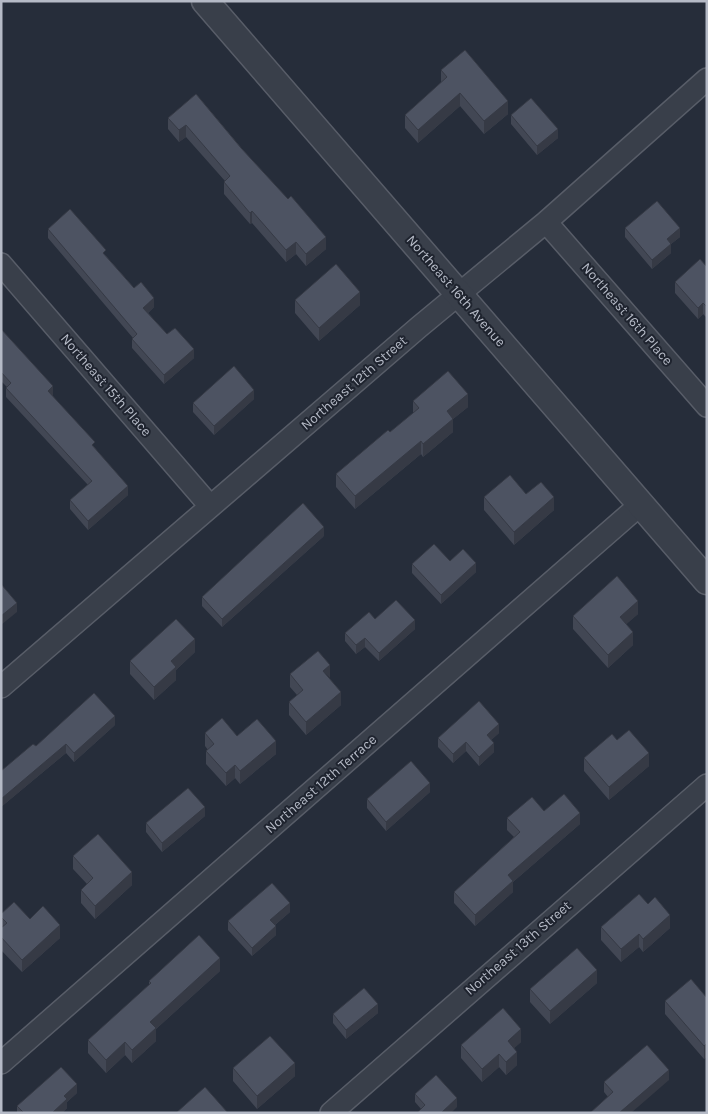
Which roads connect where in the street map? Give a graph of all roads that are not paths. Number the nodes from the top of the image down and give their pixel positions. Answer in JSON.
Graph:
{"nodes":[{"id":1,"x":205,"y":1,"type":"edge"},
{"id":2,"x":707,"y":79,"type":"edge"},
{"id":3,"x":546,"y":222,"type":"junction"},
{"id":4,"x":1,"y":264,"type":"edge"},
{"id":5,"x":458,"y":294,"type":"junction"},
{"id":6,"x":707,"y":406,"type":"edge"},
{"id":7,"x":641,"y":504,"type":"junction"},
{"id":8,"x":210,"y":506,"type":"junction"},
{"id":9,"x":707,"y":581,"type":"edge"},
{"id":10,"x":1,"y":687,"type":"edge"},
{"id":11,"x":707,"y":785,"type":"edge"},
{"id":12,"x":1,"y":1063,"type":"edge"},
{"id":13,"x":330,"y":1113,"type":"edge"}],
"edges":[{"from":1,"to":5,"type":"street","name":"Northeast 16th Avenue"},
{"from":2,"to":3,"type":"street","name":"Northeast 12th Street"},
{"from":3,"to":5,"type":"street","name":"Northeast 12th Street"},
{"from":3,"to":6,"type":"street","name":"Northeast 16th Place"},
{"from":4,"to":8,"type":"street","name":"Northeast 15th Place"},
{"from":5,"to":7,"type":"street","name":"Northeast 16th Avenue"},
{"from":5,"to":8,"type":"street","name":"Northeast 12th Street"},
{"from":7,"to":9,"type":"street","name":"Northeast 16th Avenue"},
{"from":7,"to":12,"type":"street","name":"Northeast 12th Terrace"},
{"from":8,"to":10,"type":"street","name":"Northeast 12th Street"},
{"from":11,"to":13,"type":"street","name":"Northeast 13th Street"}]}
